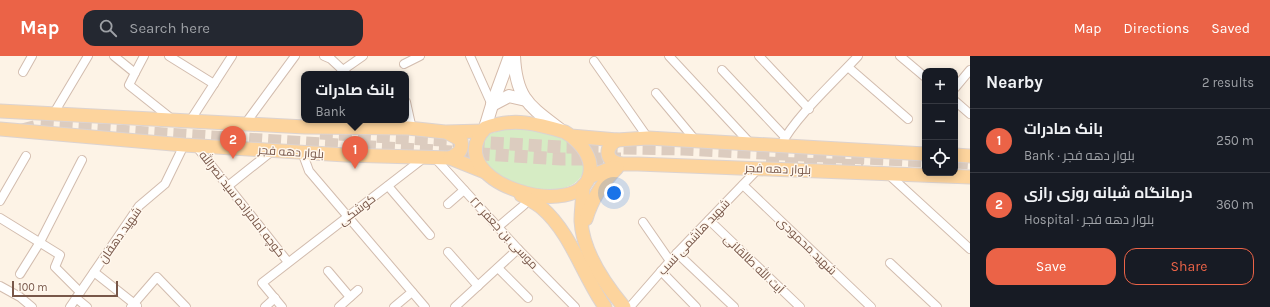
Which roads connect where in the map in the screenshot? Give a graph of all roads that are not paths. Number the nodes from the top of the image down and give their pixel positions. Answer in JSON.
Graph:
{"nodes":[{"id":1,"x":32,"y":56,"type":"edge"},
{"id":2,"x":88,"y":56,"type":"edge"},
{"id":3,"x":144,"y":56,"type":"edge"},
{"id":4,"x":169,"y":56,"type":"edge"},
{"id":5,"x":232,"y":56,"type":"edge"},
{"id":6,"x":295,"y":56,"type":"edge"},
{"id":7,"x":363,"y":56,"type":"edge"},
{"id":8,"x":420,"y":56,"type":"edge"},
{"id":9,"x":470,"y":56,"type":"edge"},
{"id":10,"x":510,"y":56,"type":"edge"},
{"id":11,"x":514,"y":56,"type":"edge"},
{"id":12,"x":669,"y":56,"type":"edge"},
{"id":13,"x":759,"y":56,"type":"edge"},
{"id":14,"x":858,"y":56,"type":"edge"},
{"id":15,"x":900,"y":56,"type":"edge"},
{"id":16,"x":329,"y":57,"type":"edge"},
{"id":17,"x":119,"y":58,"type":"edge"},
{"id":18,"x":594,"y":61,"type":"dead end"},
{"id":19,"x":404,"y":64,"type":"dead end"},
{"id":20,"x":848,"y":67,"type":"junction"},
{"id":21,"x":722,"y":70,"type":"dead end"},
{"id":22,"x":970,"y":70,"type":"edge"},
{"id":23,"x":341,"y":71,"type":"edge"},
{"id":24,"x":345,"y":71,"type":"edge"},
{"id":25,"x":23,"y":72,"type":"dead end"},
{"id":26,"x":135,"y":73,"type":"junction"},
{"id":27,"x":922,"y":74,"type":"edge"},
{"id":28,"x":214,"y":84,"type":"junction"},
{"id":29,"x":958,"y":84,"type":"edge"},
{"id":30,"x":656,"y":93,"type":"dead end"},
{"id":31,"x":526,"y":100,"type":"junction"},
{"id":32,"x":958,"y":104,"type":"edge"},
{"id":33,"x":492,"y":105,"type":"junction"},
{"id":34,"x":809,"y":109,"type":"junction"},
{"id":35,"x":0,"y":111,"type":"edge"},
{"id":36,"x":54,"y":113,"type":"junction"},
{"id":37,"x":970,"y":114,"type":"edge"},
{"id":38,"x":908,"y":119,"type":"dead end"},
{"id":39,"x":173,"y":120,"type":"junction"},
{"id":40,"x":190,"y":121,"type":"junction"},
{"id":41,"x":246,"y":124,"type":"junction"},
{"id":42,"x":308,"y":124,"type":"edge"},
{"id":43,"x":406,"y":126,"type":"edge"},
{"id":44,"x":0,"y":129,"type":"edge"},
{"id":45,"x":484,"y":130,"type":"junction"},
{"id":46,"x":445,"y":132,"type":"junction"},
{"id":47,"x":568,"y":134,"type":"junction"},
{"id":48,"x":648,"y":138,"type":"junction"},
{"id":49,"x":617,"y":140,"type":"junction"},
{"id":50,"x":696,"y":141,"type":"junction"},
{"id":51,"x":783,"y":141,"type":"junction"},
{"id":52,"x":750,"y":143,"type":"junction"},
{"id":53,"x":190,"y":146,"type":"junction"},
{"id":54,"x":273,"y":151,"type":"junction"},
{"id":55,"x":302,"y":152,"type":"junction"},
{"id":56,"x":922,"y":154,"type":"edge"},
{"id":57,"x":26,"y":156,"type":"dead end"},
{"id":58,"x":958,"y":156,"type":"edge"},
{"id":59,"x":970,"y":156,"type":"edge"},
{"id":60,"x":430,"y":157,"type":"junction"},
{"id":61,"x":450,"y":158,"type":"junction"},
{"id":62,"x":82,"y":160,"type":"dead end"},
{"id":63,"x":621,"y":164,"type":"junction"},
{"id":64,"x":759,"y":168,"type":"junction"},
{"id":65,"x":485,"y":172,"type":"junction"},
{"id":66,"x":887,"y":174,"type":"junction"},
{"id":67,"x":970,"y":177,"type":"edge"},
{"id":68,"x":586,"y":182,"type":"junction"},
{"id":69,"x":743,"y":185,"type":"junction"},
{"id":70,"x":228,"y":186,"type":"junction"},
{"id":71,"x":388,"y":186,"type":"junction"},
{"id":72,"x":513,"y":189,"type":"junction"},
{"id":73,"x":464,"y":190,"type":"junction"},
{"id":74,"x":0,"y":201,"type":"edge"},
{"id":75,"x":448,"y":204,"type":"dead end"},
{"id":76,"x":524,"y":204,"type":"dead end"},
{"id":77,"x":348,"y":216,"type":"junction"},
{"id":78,"x":0,"y":218,"type":"edge"},
{"id":79,"x":709,"y":220,"type":"junction"},
{"id":80,"x":643,"y":222,"type":"dead end"},
{"id":81,"x":498,"y":227,"type":"junction"},
{"id":82,"x":430,"y":235,"type":"dead end"},
{"id":83,"x":583,"y":236,"type":"junction"},
{"id":84,"x":40,"y":242,"type":"junction"},
{"id":85,"x":569,"y":243,"type":"junction"},
{"id":86,"x":518,"y":249,"type":"junction"},
{"id":87,"x":970,"y":249,"type":"edge"},
{"id":88,"x":448,"y":252,"type":"dead end"},
{"id":89,"x":677,"y":253,"type":"junction"},
{"id":90,"x":670,"y":261,"type":"junction"},
{"id":91,"x":288,"y":262,"type":"junction"},
{"id":92,"x":890,"y":263,"type":"dead end"},
{"id":93,"x":498,"y":268,"type":"junction"},
{"id":94,"x":328,"y":271,"type":"dead end"},
{"id":95,"x":661,"y":271,"type":"junction"},
{"id":96,"x":94,"y":272,"type":"junction"},
{"id":97,"x":20,"y":274,"type":"dead end"},
{"id":98,"x":0,"y":286,"type":"edge"},
{"id":99,"x":478,"y":286,"type":"junction"},
{"id":100,"x":358,"y":290,"type":"dead end"},
{"id":101,"x":412,"y":292,"type":"junction"},
{"id":102,"x":78,"y":295,"type":"junction"},
{"id":103,"x":350,"y":297,"type":"junction"},
{"id":104,"x":275,"y":298,"type":"junction"},
{"id":105,"x":528,"y":298,"type":"dead end"},
{"id":106,"x":134,"y":306,"type":"edge"},
{"id":107,"x":459,"y":306,"type":"edge"},
{"id":108,"x":32,"y":307,"type":"edge"},
{"id":109,"x":70,"y":307,"type":"edge"},
{"id":110,"x":87,"y":307,"type":"edge"},
{"id":111,"x":186,"y":307,"type":"edge"},
{"id":112,"x":265,"y":307,"type":"edge"},
{"id":113,"x":282,"y":307,"type":"edge"},
{"id":114,"x":338,"y":307,"type":"edge"},
{"id":115,"x":394,"y":307,"type":"edge"},
{"id":116,"x":425,"y":307,"type":"edge"},
{"id":117,"x":575,"y":307,"type":"edge"},
{"id":118,"x":605,"y":307,"type":"edge"},
{"id":119,"x":624,"y":307,"type":"edge"},
{"id":120,"x":630,"y":307,"type":"edge"},
{"id":121,"x":696,"y":307,"type":"edge"},
{"id":122,"x":734,"y":307,"type":"edge"},
{"id":123,"x":800,"y":307,"type":"edge"},
{"id":124,"x":871,"y":307,"type":"edge"},
{"id":125,"x":937,"y":307,"type":"edge"}],
"edges":[{"from":1,"to":25,"type":"street"},
{"from":2,"to":36,"type":"street"},
{"from":3,"to":26,"type":"street"},
{"from":4,"to":28,"type":"street"},
{"from":5,"to":28,"type":"street"},
{"from":6,"to":41,"type":"street"},
{"from":7,"to":24,"type":"street"},
{"from":8,"to":19,"type":"street"},
{"from":9,"to":33,"type":"street"},
{"from":10,"to":33,"type":"main road"},
{"from":11,"to":31,"type":"main road"},
{"from":12,"to":52,"type":"street"},
{"from":13,"to":34,"type":"street"},
{"from":14,"to":20,"type":"street"},
{"from":15,"to":27,"type":"street"},
{"from":16,"to":23,"type":"street"},
{"from":17,"to":26,"type":"street"},
{"from":18,"to":48,"type":"street"},
{"from":20,"to":34,"type":"street"},
{"from":20,"to":38,"type":"street"},
{"from":21,"to":51,"type":"street"},
{"from":22,"to":29,"type":"street"},
{"from":26,"to":39,"type":"street"},
{"from":28,"to":40,"type":"street"},
{"from":30,"to":50,"type":"street"},
{"from":31,"to":33,"type":"main road"},
{"from":31,"to":47,"type":"main road"},
{"from":32,"to":37,"type":"street"},
{"from":33,"to":45,"type":"main road"},
{"from":34,"to":51,"type":"street"},
{"from":35,"to":36,"type":"main road","name":"بلوار دهه فجر"},
{"from":36,"to":39,"type":"main road","name":"بلوار دهه فجر"},
{"from":39,"to":40,"type":"main road","name":"بلوار دهه فجر"},
{"from":40,"to":41,"type":"main road","name":"بلوار دهه فجر"},
{"from":41,"to":42,"type":"main road","name":"بلوار دهه فجر"},
{"from":42,"to":43,"type":"main road","name":"بلوار دهه فجر"},
{"from":43,"to":46,"type":"main road","name":"بلوار دهه فجر"},
{"from":44,"to":53,"type":"main road","name":"بلوار دهه فجر"},
{"from":45,"to":46,"type":"main road","name":"بلوار دهه فجر"},
{"from":45,"to":47,"type":"main road"},
{"from":45,"to":65,"type":"main road"},
{"from":46,"to":61,"type":"main road"},
{"from":47,"to":49,"type":"main road","name":"بلوار دهه فجر"},
{"from":47,"to":68,"type":"main road"},
{"from":48,"to":49,"type":"main road","name":"بلوار دهه فجر"},
{"from":48,"to":50,"type":"main road","name":"بلوار دهه فجر"},
{"from":49,"to":63,"type":"main road"},
{"from":50,"to":52,"type":"main road","name":"بلوار دهه فجر"},
{"from":51,"to":52,"type":"main road","name":"بلوار دهه فجر"},
{"from":51,"to":56,"type":"main road","name":"بلوار دهه فجر"},
{"from":53,"to":54,"type":"main road","name":"بلوار دهه فجر"},
{"from":53,"to":70,"type":"street","name":"کوچه امامزاده سید نصرالله"},
{"from":53,"to":96,"type":"street","name":"شهید دهقان"},
{"from":54,"to":55,"type":"main road","name":"بلوار دهه فجر"},
{"from":54,"to":70,"type":"street"},
{"from":55,"to":60,"type":"main road","name":"بلوار دهه فجر"},
{"from":55,"to":77,"type":"street"},
{"from":57,"to":74,"type":"street"},
{"from":58,"to":59,"type":"main road"},
{"from":60,"to":61,"type":"main road","name":"بلوار دهه فجر"},
{"from":60,"to":71,"type":"street","name":"کوشکی"},
{"from":60,"to":73,"type":"street","name":"موسی بن جعفر ۲۲"},
{"from":61,"to":65,"type":"main road","name":"بلوار دهه فجر"},
{"from":62,"to":84,"type":"street"},
{"from":63,"to":64,"type":"main road","name":"بلوار دهه فجر"},
{"from":63,"to":68,"type":"main road","name":"بلوار دهه فجر"},
{"from":63,"to":83,"type":"main road"},
{"from":64,"to":66,"type":"main road","name":"بلوار دهه فجر"},
{"from":64,"to":69,"type":"street","name":"شهید هاشمی نسب"},
{"from":65,"to":72,"type":"main road"},
{"from":66,"to":67,"type":"main road","name":"بلوار دهه فجر"},
{"from":66,"to":87,"type":"street"},
{"from":68,"to":72,"type":"main road"},
{"from":68,"to":83,"type":"main road"},
{"from":69,"to":79,"type":"street","name":"شهید هاشمی نسب"},
{"from":69,"to":124,"type":"street","name":"شهید محمودی"},
{"from":70,"to":91,"type":"street","name":"کوچه امامزاده سید نصرالله"},
{"from":71,"to":77,"type":"street","name":"کوشکی"},
{"from":71,"to":82,"type":"street"},
{"from":72,"to":85,"type":"main road"},
{"from":73,"to":75,"type":"street"},
{"from":73,"to":81,"type":"street","name":"موسی بن جعفر ۲۲"},
{"from":76,"to":81,"type":"street"},
{"from":77,"to":91,"type":"street","name":"کوشکی"},
{"from":77,"to":101,"type":"street"},
{"from":78,"to":84,"type":"street"},
{"from":79,"to":89,"type":"street","name":"شهید هاشمی نسب"},
{"from":79,"to":123,"type":"street","name":"آیت الله طالقانی"},
{"from":80,"to":90,"type":"street"},
{"from":81,"to":86,"type":"street","name":"موسی بن جعفر ۲۲"},
{"from":83,"to":85,"type":"main road"},
{"from":83,"to":119,"type":"main road"},
{"from":84,"to":97,"type":"street"},
{"from":84,"to":102,"type":"street"},
{"from":85,"to":118,"type":"main road"},
{"from":86,"to":93,"type":"street"},
{"from":86,"to":117,"type":"street","name":"موسی بن جعفر ۲۲"},
{"from":88,"to":99,"type":"street"},
{"from":89,"to":90,"type":"street","name":"شهید هاشمی نسب"},
{"from":89,"to":122,"type":"street"},
{"from":90,"to":95,"type":"street","name":"شهید هاشمی نسب"},
{"from":91,"to":104,"type":"street","name":"کوشکی"},
{"from":92,"to":125,"type":"street"},
{"from":93,"to":99,"type":"street"},
{"from":93,"to":105,"type":"street"},
{"from":94,"to":103,"type":"street"},
{"from":95,"to":120,"type":"street","name":"شهید هاشمی نسب"},
{"from":95,"to":121,"type":"street"},
{"from":96,"to":102,"type":"street","name":"شهید دهقان"},
{"from":96,"to":106,"type":"street"},
{"from":98,"to":108,"type":"street"},
{"from":99,"to":107,"type":"street"},
{"from":100,"to":103,"type":"street"},
{"from":101,"to":115,"type":"street"},
{"from":101,"to":116,"type":"street"},
{"from":102,"to":109,"type":"street","name":"شهید دهقان"},
{"from":102,"to":110,"type":"street"},
{"from":103,"to":114,"type":"street"},
{"from":104,"to":112,"type":"street"},
{"from":104,"to":113,"type":"street"},
{"from":106,"to":111,"type":"street"}]}
